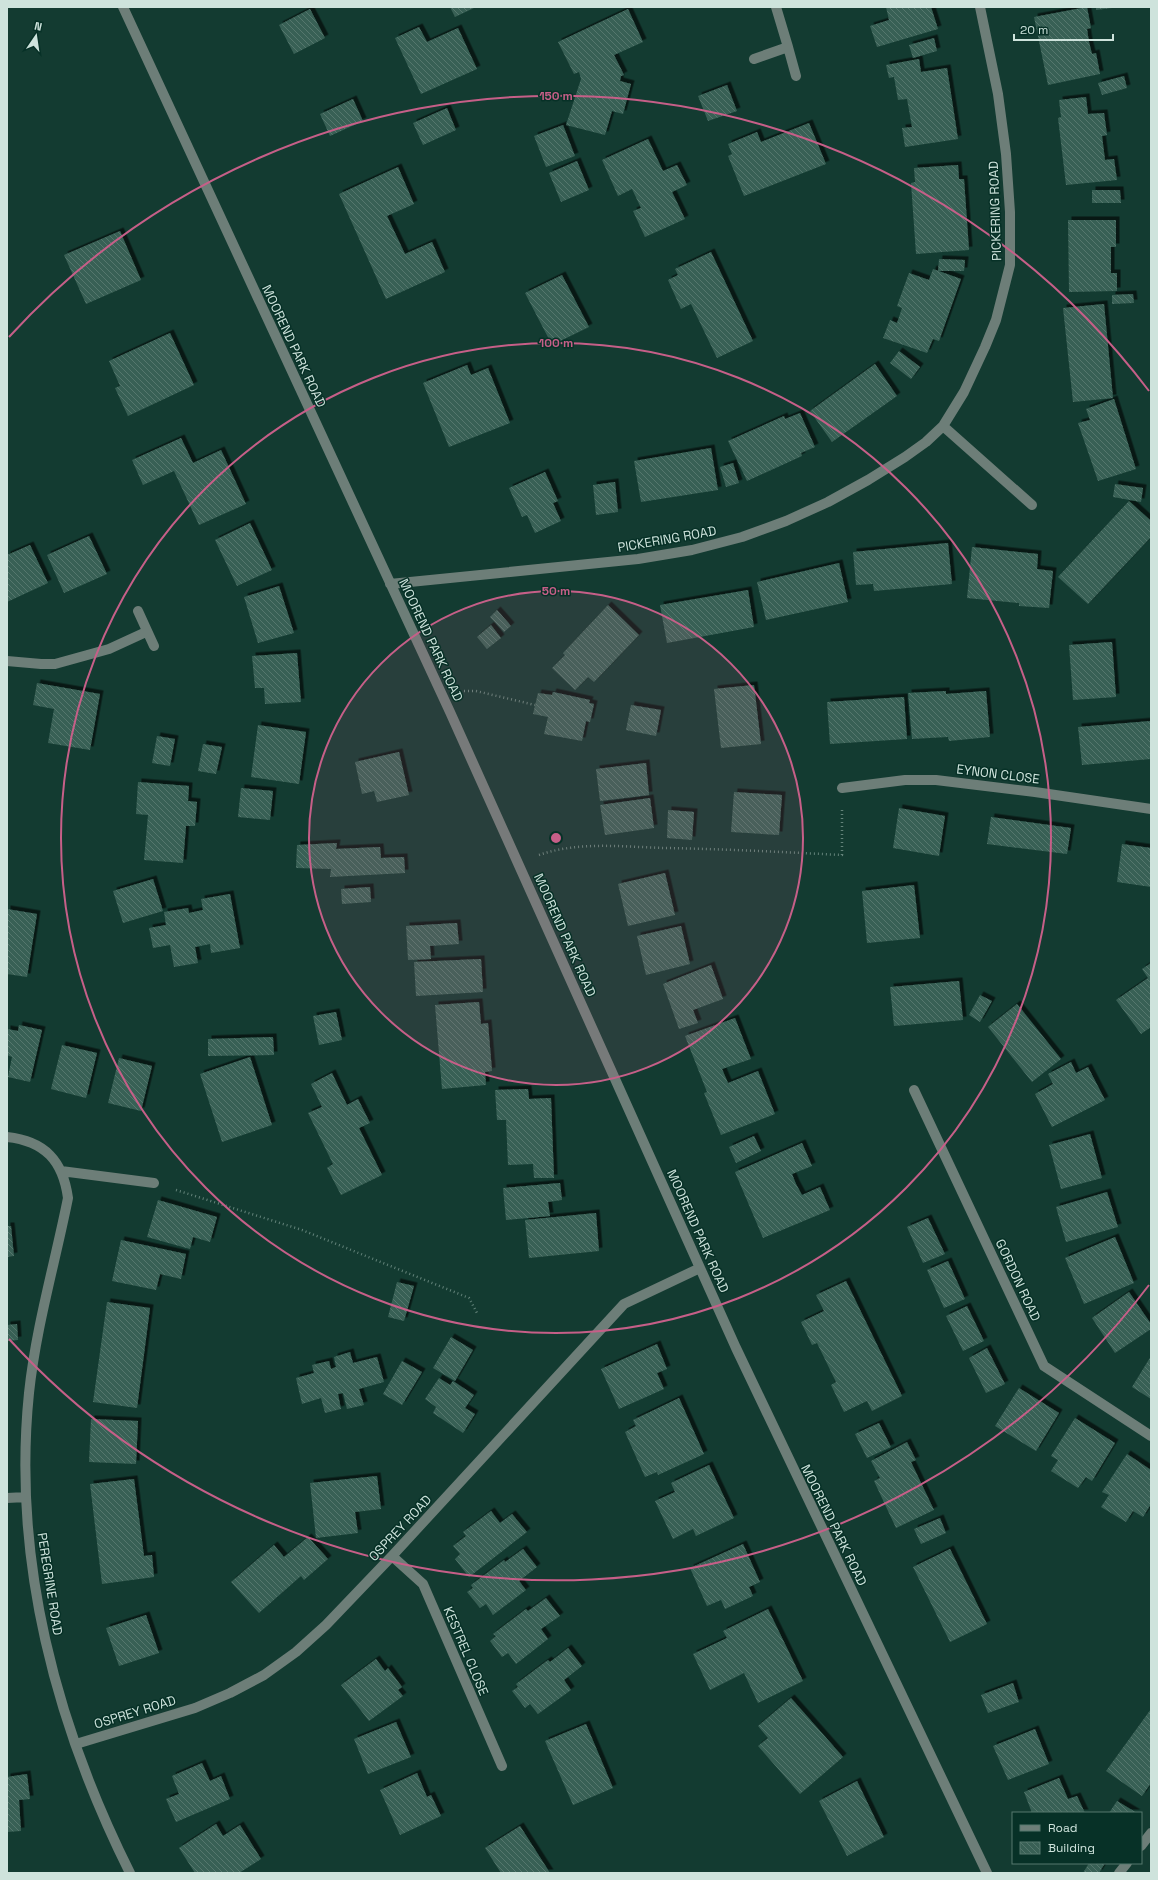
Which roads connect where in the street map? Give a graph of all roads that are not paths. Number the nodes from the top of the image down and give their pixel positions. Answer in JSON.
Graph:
{"nodes":[{"id":1,"x":122,"y":7,"type":"edge"},
{"id":2,"x":776,"y":7,"type":"edge"},
{"id":3,"x":980,"y":7,"type":"edge"},
{"id":4,"x":788,"y":47,"type":"junction"},
{"id":5,"x":754,"y":58,"type":"dead end"},
{"id":6,"x":796,"y":76,"type":"dead end"},
{"id":7,"x":943,"y":426,"type":"junction"},
{"id":8,"x":1032,"y":505,"type":"dead end"},
{"id":9,"x":390,"y":584,"type":"junction"},
{"id":10,"x":138,"y":611,"type":"dead end"},
{"id":11,"x":146,"y":632,"type":"junction"},
{"id":12,"x":154,"y":646,"type":"dead end"},
{"id":13,"x":7,"y":660,"type":"edge"},
{"id":14,"x":842,"y":788,"type":"road end"},
{"id":15,"x":1151,"y":809,"type":"edge"},
{"id":16,"x":914,"y":1090,"type":"dead end"},
{"id":17,"x":7,"y":1137,"type":"edge"},
{"id":18,"x":61,"y":1171,"type":"junction"},
{"id":19,"x":154,"y":1183,"type":"road end"},
{"id":20,"x":700,"y":1268,"type":"junction"},
{"id":21,"x":1151,"y":1436,"type":"edge"},
{"id":22,"x":26,"y":1497,"type":"junction"},
{"id":23,"x":7,"y":1498,"type":"edge"},
{"id":24,"x":392,"y":1556,"type":"junction"},
{"id":25,"x":76,"y":1744,"type":"junction"},
{"id":26,"x":502,"y":1766,"type":"dead end"},
{"id":27,"x":1151,"y":1833,"type":"edge"},
{"id":28,"x":1142,"y":1845,"type":"edge"},
{"id":29,"x":1126,"y":1864,"type":"edge"},
{"id":30,"x":130,"y":1873,"type":"edge"},
{"id":31,"x":987,"y":1873,"type":"edge"},
{"id":32,"x":1119,"y":1873,"type":"edge"}],
"edges":[{"from":1,"to":9,"type":"street","name":"MOOREND PARK ROAD"},
{"from":2,"to":4,"type":"street"},
{"from":3,"to":7,"type":"street","name":"PICKERING ROAD"},
{"from":4,"to":5,"type":"street"},
{"from":4,"to":6,"type":"street"},
{"from":7,"to":8,"type":"street"},
{"from":7,"to":9,"type":"street","name":"PICKERING ROAD"},
{"from":9,"to":20,"type":"street","name":"MOOREND PARK ROAD"},
{"from":10,"to":11,"type":"street"},
{"from":11,"to":12,"type":"street"},
{"from":11,"to":13,"type":"street"},
{"from":14,"to":15,"type":"street","name":"EYNON CLOSE"},
{"from":16,"to":21,"type":"street","name":"GORDON ROAD"},
{"from":17,"to":18,"type":"street"},
{"from":18,"to":19,"type":"street"},
{"from":18,"to":22,"type":"street","name":"PEREGRINE ROAD"},
{"from":20,"to":24,"type":"street","name":"OSPREY ROAD"},
{"from":20,"to":31,"type":"street","name":"MOOREND PARK ROAD"},
{"from":22,"to":23,"type":"street"},
{"from":22,"to":25,"type":"street","name":"PEREGRINE ROAD"},
{"from":24,"to":25,"type":"street","name":"OSPREY ROAD"},
{"from":24,"to":26,"type":"street","name":"KESTREL CLOSE"},
{"from":25,"to":30,"type":"street","name":"PEREGRINE ROAD"},
{"from":27,"to":28,"type":"street"},
{"from":29,"to":32,"type":"street"}]}
